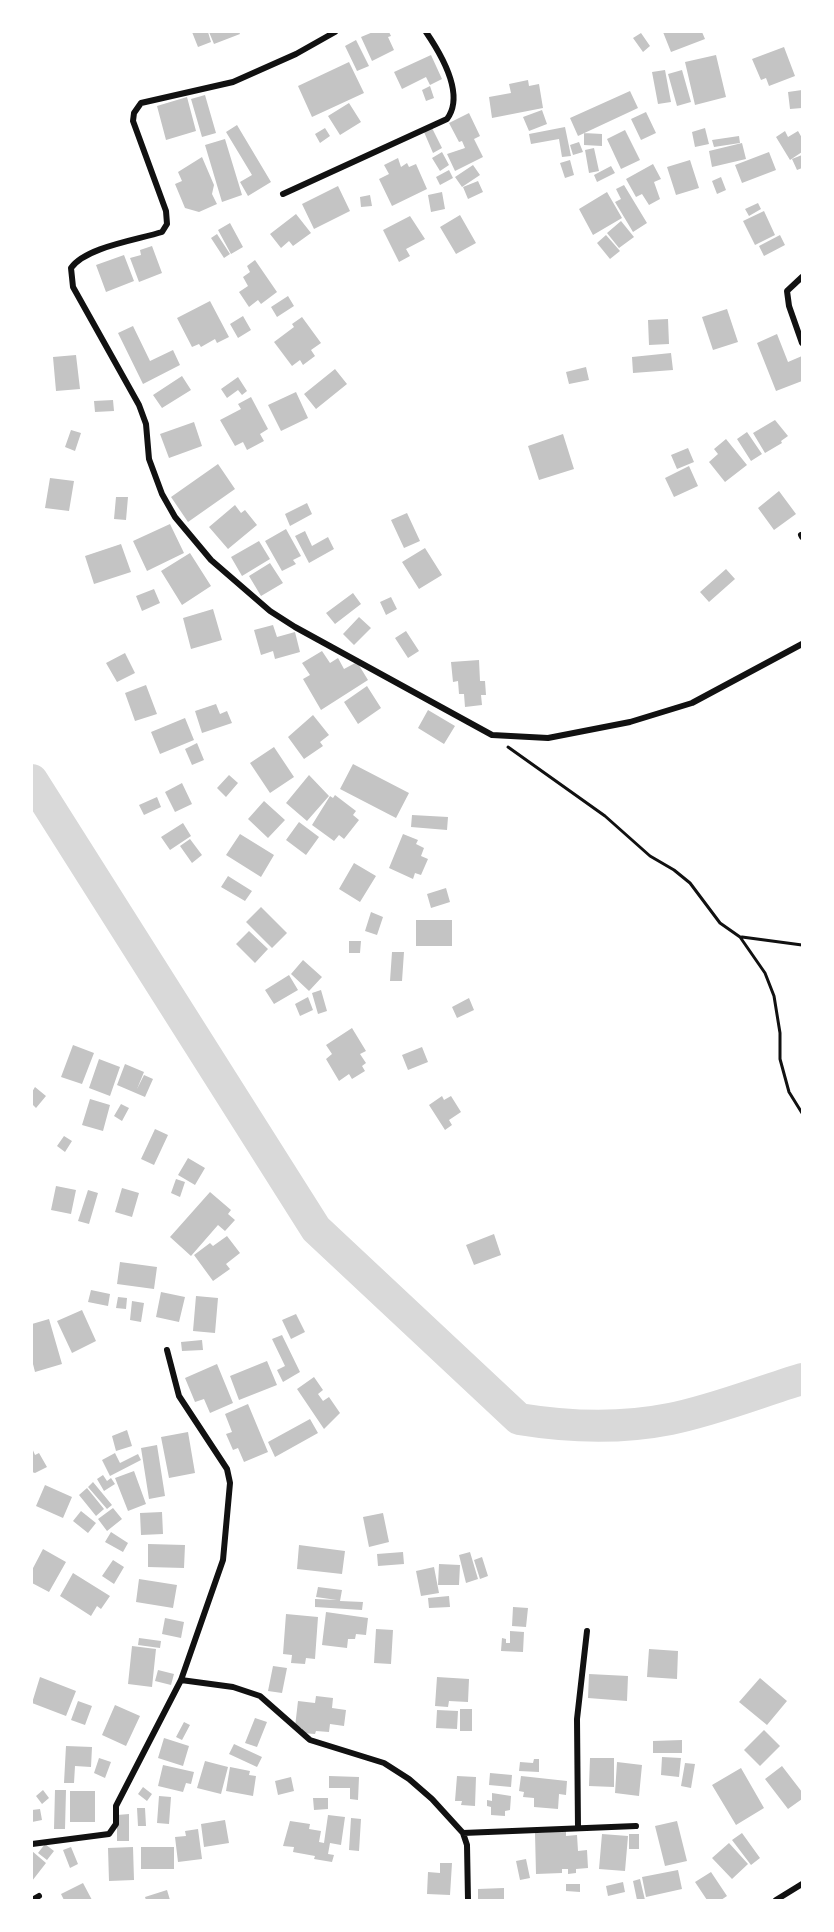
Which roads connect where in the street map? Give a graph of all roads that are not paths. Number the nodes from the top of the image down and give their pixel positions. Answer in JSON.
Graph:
{"nodes":[{"id":1,"x":335,"y":32,"type":"edge"},
{"id":2,"x":426,"y":32,"type":"edge"},
{"id":3,"x":283,"y":194,"type":"dead end"},
{"id":4,"x":802,"y":277,"type":"edge"},
{"id":5,"x":802,"y":343,"type":"edge"},
{"id":6,"x":802,"y":644,"type":"edge"},
{"id":7,"x":167,"y":1350,"type":"dead end"},
{"id":8,"x":587,"y":1631,"type":"dead end"},
{"id":9,"x":181,"y":1680,"type":"junction"},
{"id":10,"x":636,"y":1826,"type":"dead end"},
{"id":11,"x":578,"y":1828,"type":"junction"},
{"id":12,"x":463,"y":1833,"type":"junction"},
{"id":13,"x":32,"y":1844,"type":"edge"},
{"id":14,"x":802,"y":1884,"type":"edge"},
{"id":15,"x":39,"y":1896,"type":"dead end"},
{"id":16,"x":32,"y":1900,"type":"edge"},
{"id":17,"x":468,"y":1900,"type":"edge"},
{"id":18,"x":776,"y":1900,"type":"edge"}],
"edges":[{"from":1,"to":6,"type":"street"},
{"from":2,"to":3,"type":"street"},
{"from":4,"to":5,"type":"street"},
{"from":7,"to":9,"type":"street"},
{"from":8,"to":11,"type":"street"},
{"from":9,"to":12,"type":"street"},
{"from":9,"to":13,"type":"street"},
{"from":10,"to":11,"type":"street"},
{"from":11,"to":12,"type":"street"},
{"from":12,"to":17,"type":"street"},
{"from":14,"to":18,"type":"street"},
{"from":15,"to":16,"type":"street"}]}
